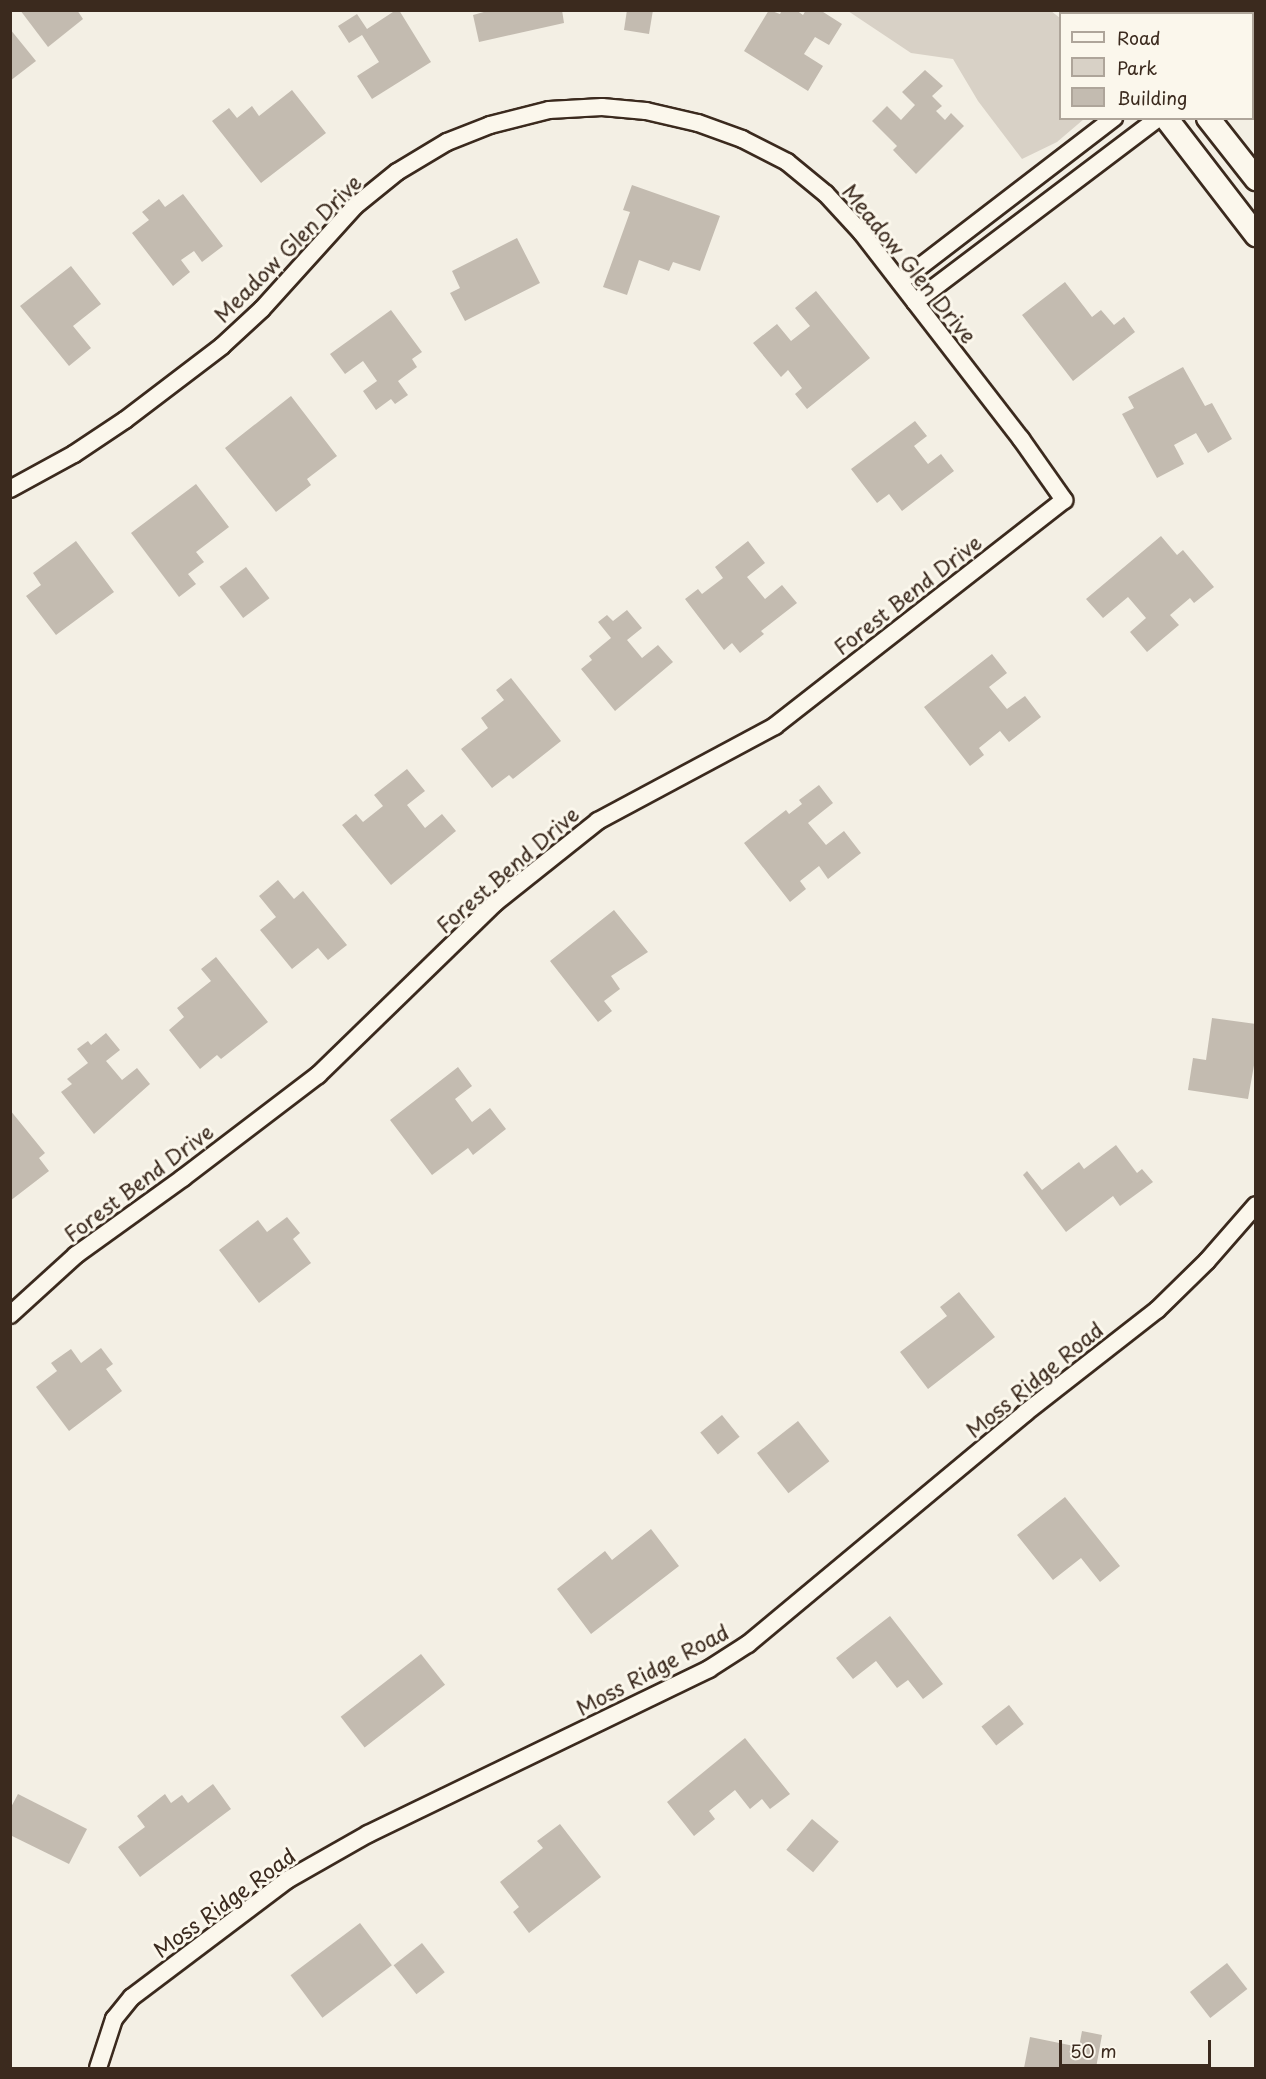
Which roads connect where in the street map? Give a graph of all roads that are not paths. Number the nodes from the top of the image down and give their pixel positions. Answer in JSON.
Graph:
{"nodes":[{"id":1,"x":1111,"y":120,"type":"edge"},
{"id":2,"x":1155,"y":120,"type":"edge"},
{"id":3,"x":1168,"y":120,"type":"edge"},
{"id":4,"x":1210,"y":120,"type":"edge"},
{"id":5,"x":1256,"y":179,"type":"edge"},
{"id":6,"x":1256,"y":235,"type":"edge"},
{"id":7,"x":900,"y":282,"type":"junction"},
{"id":8,"x":915,"y":302,"type":"junction"},
{"id":9,"x":10,"y":489,"type":"edge"},
{"id":10,"x":1064,"y":500,"type":"joint"},
{"id":11,"x":1256,"y":1205,"type":"edge"},
{"id":12,"x":10,"y":1315,"type":"edge"},
{"id":13,"x":98,"y":2068,"type":"edge"}],
"edges":[{"from":1,"to":7,"type":"street"},
{"from":2,"to":8,"type":"street"},
{"from":3,"to":6,"type":"main road"},
{"from":4,"to":5,"type":"main road"},
{"from":7,"to":8,"type":"street","name":"Meadow Glen Drive"},
{"from":7,"to":9,"type":"street","name":"Meadow Glen Drive"},
{"from":8,"to":10,"type":"street","name":"Meadow Glen Drive"},
{"from":10,"to":12,"type":"street","name":"Forest Bend Drive"},
{"from":11,"to":13,"type":"street","name":"Moss Ridge Road"}]}
